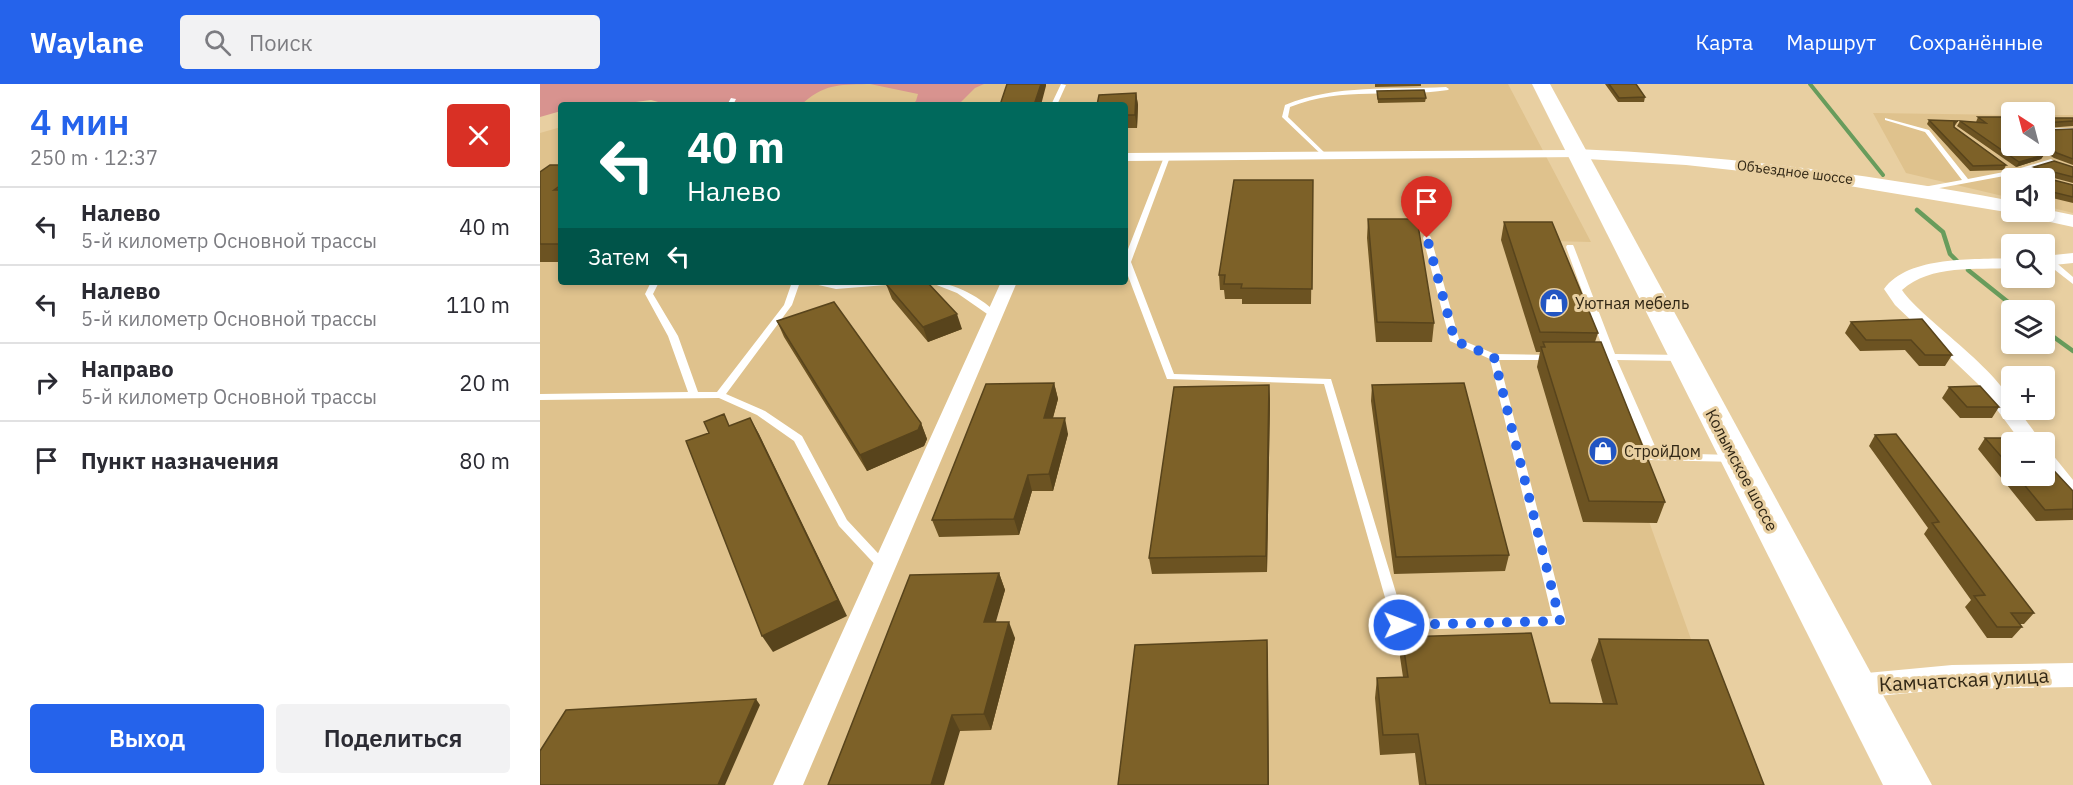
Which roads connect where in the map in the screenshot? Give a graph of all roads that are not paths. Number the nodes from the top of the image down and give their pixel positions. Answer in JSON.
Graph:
{"nodes":[{"id":1,"x":1541,"y":84,"type":"edge"},
{"id":2,"x":1062,"y":85,"type":"edge"},
{"id":3,"x":1446,"y":89,"type":"dead end"},
{"id":4,"x":1055,"y":102,"type":"edge"},
{"id":5,"x":1887,"y":119,"type":"dead end"},
{"id":6,"x":2056,"y":129,"type":"joint"},
{"id":7,"x":2073,"y":130,"type":"edge"},
{"id":8,"x":2073,"y":138,"type":"edge"},
{"id":9,"x":1576,"y":154,"type":"junction"},
{"id":10,"x":1325,"y":156,"type":"junction"},
{"id":11,"x":2043,"y":156,"type":"edge"},
{"id":12,"x":1128,"y":157,"type":"edge"},
{"id":13,"x":1167,"y":157,"type":"junction"},
{"id":14,"x":2051,"y":161,"type":"junction"},
{"id":15,"x":2062,"y":164,"type":"edge"},
{"id":16,"x":2006,"y":166,"type":"edge"},
{"id":17,"x":2009,"y":168,"type":"edge"},
{"id":18,"x":2028,"y":168,"type":"edge"},
{"id":19,"x":2001,"y":175,"type":"edge"},
{"id":20,"x":1966,"y":181,"type":"junction"},
{"id":21,"x":1917,"y":190,"type":"junction"},
{"id":22,"x":2001,"y":205,"type":"edge"},
{"id":23,"x":2055,"y":217,"type":"edge"},
{"id":24,"x":2073,"y":221,"type":"edge"},
{"id":25,"x":1427,"y":238,"type":"dead end"},
{"id":26,"x":1570,"y":247,"type":"dead end"},
{"id":27,"x":2073,"y":258,"type":"edge"},
{"id":28,"x":1128,"y":259,"type":"edge"},
{"id":29,"x":2055,"y":260,"type":"edge"},
{"id":30,"x":2001,"y":264,"type":"edge"},
{"id":31,"x":1128,"y":265,"type":"edge"},
{"id":32,"x":2055,"y":267,"type":"edge"},
{"id":33,"x":2073,"y":281,"type":"edge"},
{"id":34,"x":654,"y":285,"type":"edge"},
{"id":35,"x":795,"y":285,"type":"edge"},
{"id":36,"x":831,"y":285,"type":"edge"},
{"id":37,"x":848,"y":285,"type":"edge"},
{"id":38,"x":942,"y":285,"type":"edge"},
{"id":39,"x":1008,"y":285,"type":"edge"},
{"id":40,"x":996,"y":316,"type":"junction"},
{"id":41,"x":1494,"y":357,"type":"junction"},
{"id":42,"x":1564,"y":357,"type":"edge"},
{"id":43,"x":1599,"y":357,"type":"edge"},
{"id":44,"x":1611,"y":357,"type":"junction"},
{"id":45,"x":1683,"y":358,"type":"junction"},
{"id":46,"x":694,"y":395,"type":"junction"},
{"id":47,"x":720,"y":395,"type":"junction"},
{"id":48,"x":540,"y":397,"type":"edge"},
{"id":49,"x":2024,"y":432,"type":"edge"},
{"id":50,"x":1736,"y":459,"type":"junction"},
{"id":51,"x":2055,"y":473,"type":"edge"},
{"id":52,"x":2073,"y":496,"type":"edge"},
{"id":53,"x":885,"y":568,"type":"junction"},
{"id":54,"x":2073,"y":675,"type":"edge"},
{"id":55,"x":1856,"y":686,"type":"junction"},
{"id":56,"x":788,"y":785,"type":"edge"},
{"id":57,"x":1908,"y":785,"type":"edge"}],
"edges":[{"from":1,"to":9,"type":"highway","name":"Колымское шоссе"},
{"from":2,"to":4,"type":"lane"},
{"from":3,"to":10,"type":"lane"},
{"from":5,"to":20,"type":"lane"},
{"from":6,"to":7,"type":"lane"},
{"from":6,"to":8,"type":"lane"},
{"from":9,"to":10,"type":"street"},
{"from":9,"to":21,"type":"street","name":"Объездное шоссе"},
{"from":9,"to":45,"type":"highway","name":"Колымское шоссе"},
{"from":10,"to":13,"type":"street"},
{"from":11,"to":14,"type":"lane"},
{"from":12,"to":13,"type":"street"},
{"from":13,"to":28,"type":"lane"},
{"from":14,"to":15,"type":"lane"},
{"from":14,"to":18,"type":"lane"},
{"from":16,"to":17,"type":"lane"},
{"from":19,"to":20,"type":"lane"},
{"from":20,"to":21,"type":"lane"},
{"from":21,"to":22,"type":"street","name":"Объездное шоссе"},
{"from":23,"to":24,"type":"street"},
{"from":25,"to":41,"type":"lane"},
{"from":26,"to":44,"type":"lane"},
{"from":27,"to":29,"type":"street"},
{"from":30,"to":49,"type":"street"},
{"from":31,"to":41,"type":"lane"},
{"from":32,"to":33,"type":"lane"},
{"from":34,"to":46,"type":"lane"},
{"from":35,"to":47,"type":"lane"},
{"from":36,"to":37,"type":"lane"},
{"from":38,"to":40,"type":"lane"},
{"from":39,"to":40,"type":"street"},
{"from":40,"to":53,"type":"street"},
{"from":41,"to":42,"type":"lane"},
{"from":43,"to":44,"type":"lane"},
{"from":44,"to":45,"type":"lane"},
{"from":44,"to":50,"type":"lane"},
{"from":45,"to":50,"type":"highway","name":"Колымское шоссе"},
{"from":46,"to":47,"type":"lane"},
{"from":46,"to":48,"type":"lane"},
{"from":47,"to":53,"type":"lane"},
{"from":50,"to":55,"type":"highway","name":"Колымское шоссе"},
{"from":51,"to":52,"type":"street"},
{"from":53,"to":56,"type":"street"},
{"from":54,"to":55,"type":"street","name":"Камчатская улица"},
{"from":55,"to":57,"type":"highway","name":"Колымское шоссе"}]}
